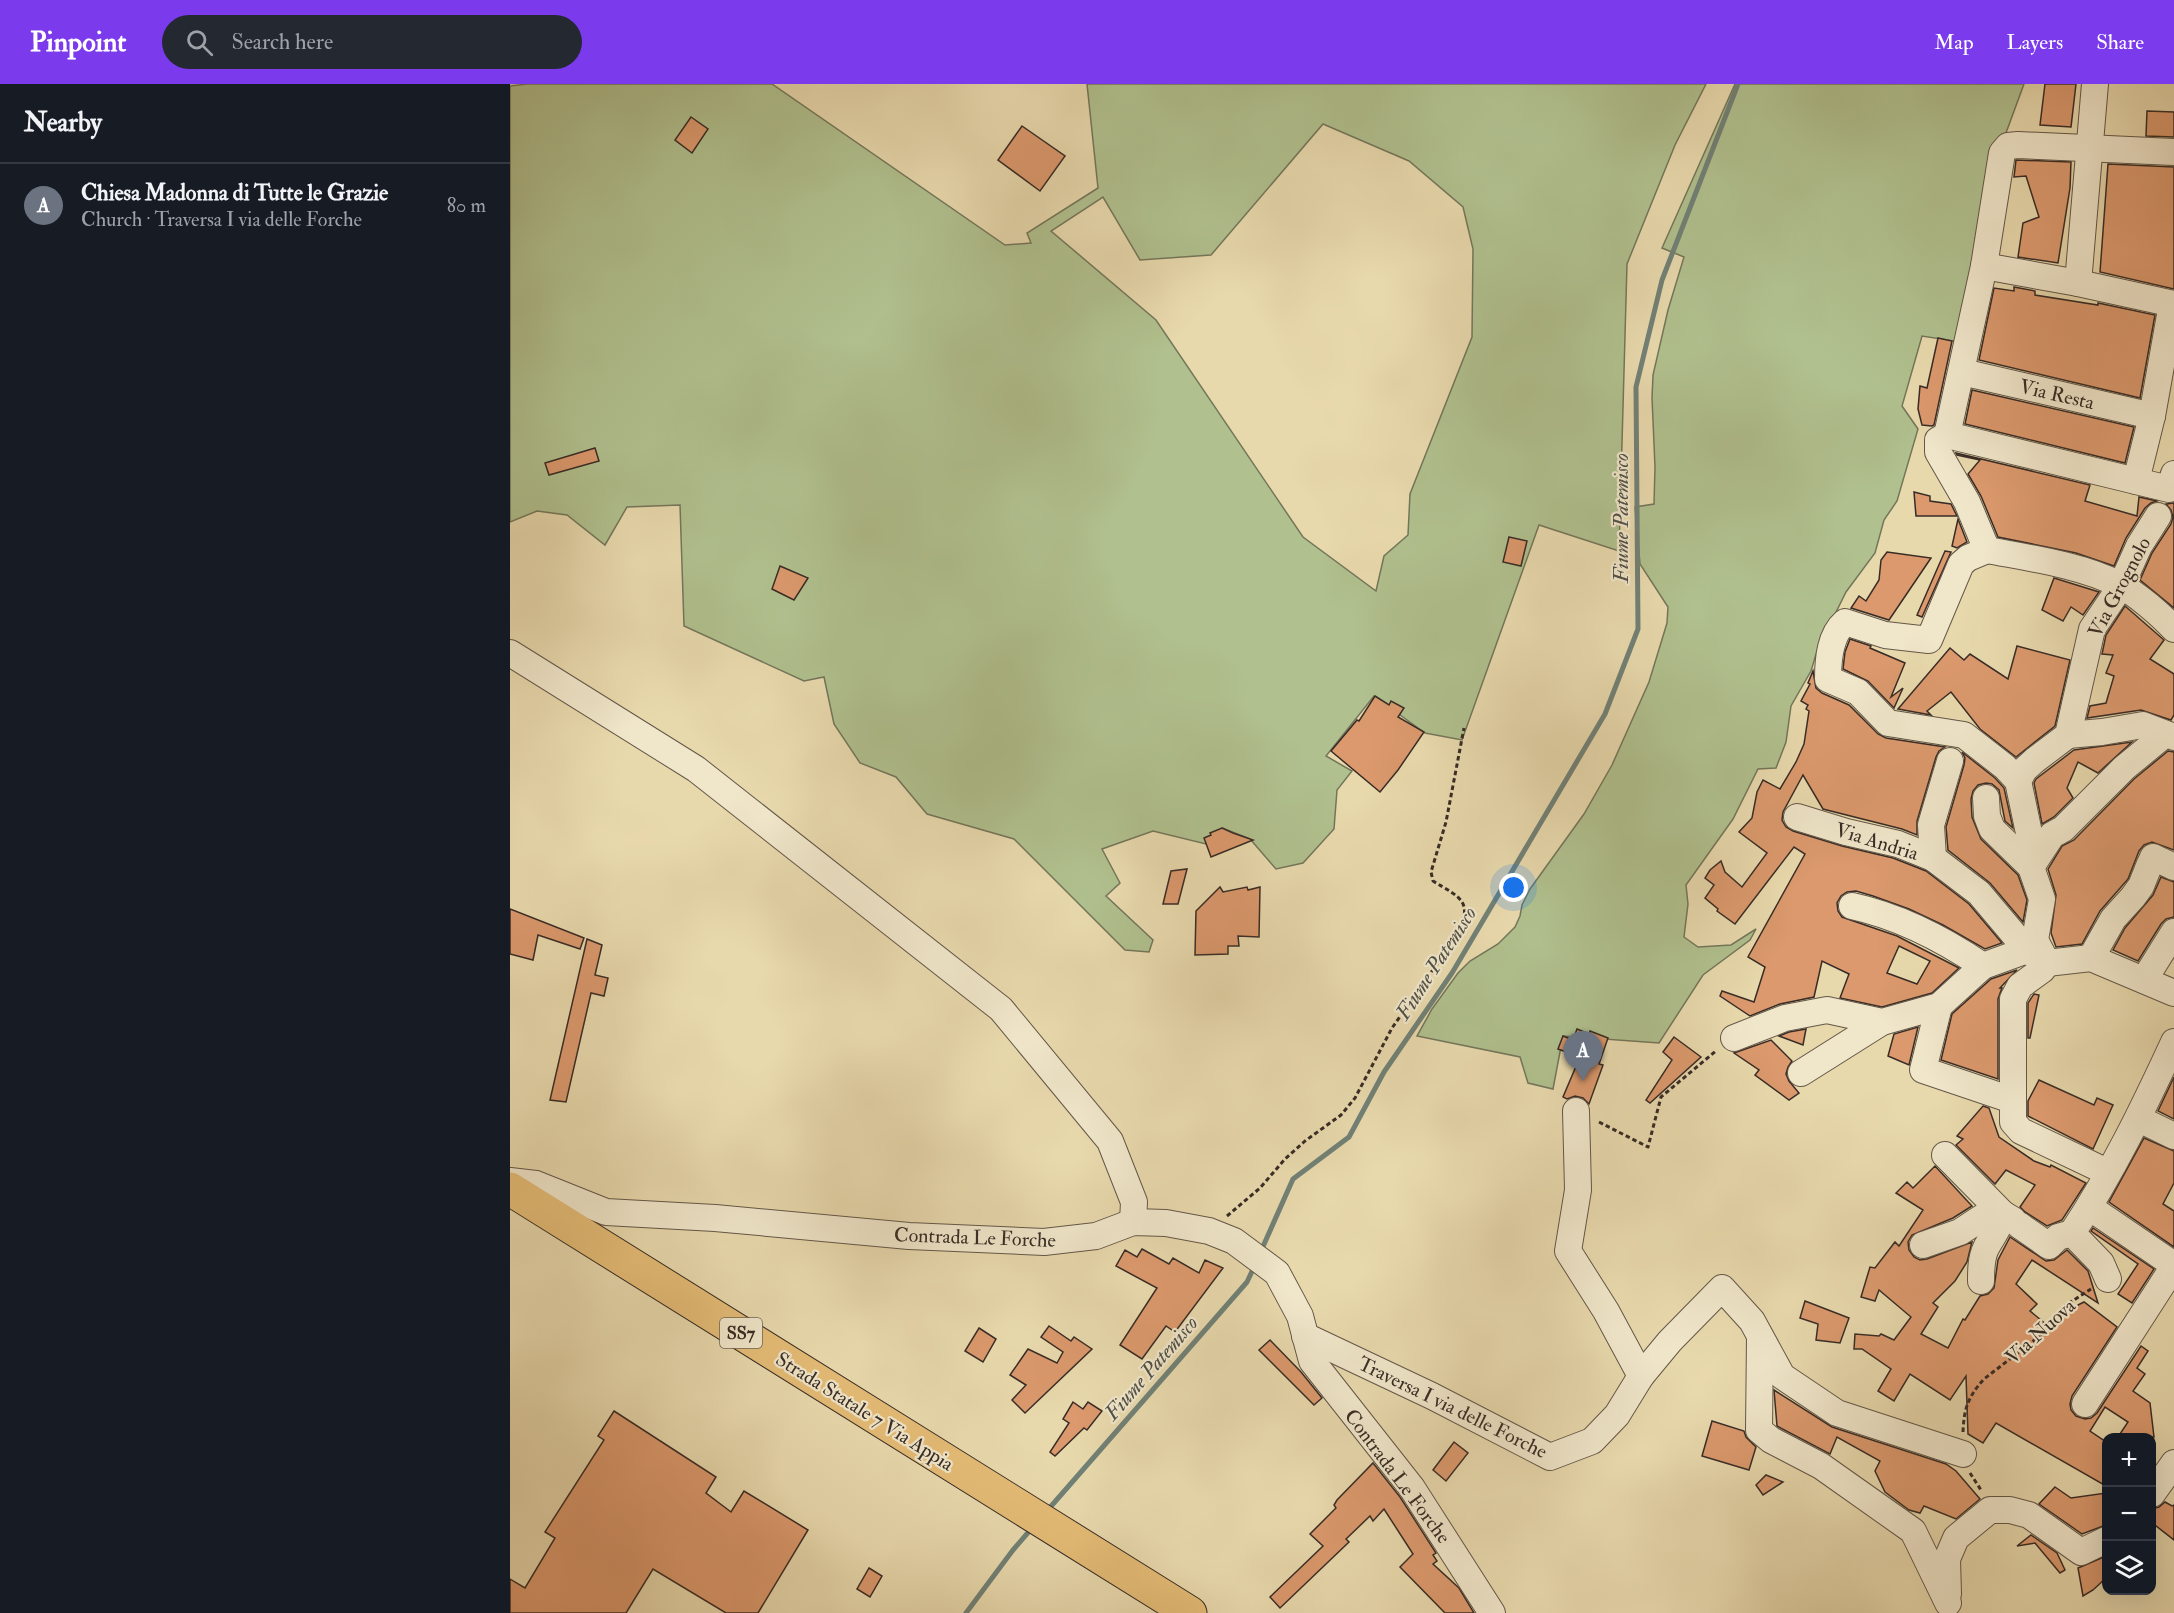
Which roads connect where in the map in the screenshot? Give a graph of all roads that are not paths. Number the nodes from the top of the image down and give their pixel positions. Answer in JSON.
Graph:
{"nodes":[{"id":1,"x":2095,"y":84,"type":"edge"},
{"id":2,"x":2089,"y":148,"type":"junction"},
{"id":3,"x":2174,"y":152,"type":"edge"},
{"id":4,"x":1984,"y":266,"type":"junction"},
{"id":5,"x":2078,"y":283,"type":"junction"},
{"id":6,"x":2173,"y":304,"type":"edge"},
{"id":7,"x":1962,"y":372,"type":"junction"},
{"id":8,"x":2152,"y":416,"type":"junction"},
{"id":9,"x":1947,"y":435,"type":"junction"},
{"id":10,"x":2136,"y":481,"type":"junction"},
{"id":11,"x":2167,"y":497,"type":"edge"},
{"id":12,"x":1987,"y":550,"type":"junction"},
{"id":13,"x":2121,"y":586,"type":"junction"},
{"id":14,"x":2174,"y":629,"type":"edge"},
{"id":15,"x":510,"y":653,"type":"edge"},
{"id":16,"x":2068,"y":735,"type":"junction"},
{"id":17,"x":2169,"y":736,"type":"edge"},
{"id":18,"x":1950,"y":761,"type":"dead end"},
{"id":19,"x":2018,"y":781,"type":"junction"},
{"id":20,"x":1986,"y":798,"type":"dead end"},
{"id":21,"x":1797,"y":817,"type":"dead end"},
{"id":22,"x":1933,"y":858,"type":"junction"},
{"id":23,"x":2158,"y":866,"type":"edge"},
{"id":24,"x":2031,"y":867,"type":"junction"},
{"id":25,"x":1852,"y":906,"type":"dead end"},
{"id":26,"x":2174,"y":932,"type":"edge"},
{"id":27,"x":2037,"y":957,"type":"junction"},
{"id":28,"x":2091,"y":958,"type":"junction"},
{"id":29,"x":1983,"y":966,"type":"junction"},
{"id":30,"x":2144,"y":980,"type":"junction"},
{"id":31,"x":2174,"y":993,"type":"edge"},
{"id":32,"x":1939,"y":1006,"type":"junction"},
{"id":33,"x":1882,"y":1022,"type":"junction"},
{"id":34,"x":1734,"y":1038,"type":"road end"},
{"id":35,"x":2174,"y":1042,"type":"edge"},
{"id":36,"x":1801,"y":1073,"type":"dead end"},
{"id":37,"x":2012,"y":1100,"type":"junction"},
{"id":38,"x":1575,"y":1111,"type":"road end"},
{"id":39,"x":2139,"y":1119,"type":"junction"},
{"id":40,"x":2174,"y":1136,"type":"edge"},
{"id":41,"x":1944,"y":1155,"type":"dead end"},
{"id":42,"x":2107,"y":1172,"type":"junction"},
{"id":43,"x":510,"y":1181,"type":"edge"},
{"id":44,"x":510,"y":1189,"type":"edge"},
{"id":45,"x":2089,"y":1207,"type":"junction"},
{"id":46,"x":2013,"y":1220,"type":"junction"},
{"id":47,"x":1133,"y":1222,"type":"junction"},
{"id":48,"x":2072,"y":1233,"type":"junction"},
{"id":49,"x":1923,"y":1245,"type":"dead end"},
{"id":50,"x":2174,"y":1266,"type":"edge"},
{"id":51,"x":2108,"y":1279,"type":"road end"},
{"id":52,"x":1981,"y":1281,"type":"dead end"},
{"id":53,"x":1305,"y":1336,"type":"junction"},
{"id":54,"x":1760,"y":1337,"type":"junction"},
{"id":55,"x":1641,"y":1376,"type":"junction"},
{"id":56,"x":2085,"y":1404,"type":"dead end"},
{"id":57,"x":1963,"y":1454,"type":"road end"},
{"id":58,"x":2174,"y":1463,"type":"edge"},
{"id":59,"x":2156,"y":1487,"type":"edge"},
{"id":60,"x":2104,"y":1541,"type":"edge"},
{"id":61,"x":1948,"y":1608,"type":"edge"},
{"id":62,"x":1190,"y":1613,"type":"edge"},
{"id":63,"x":1492,"y":1613,"type":"edge"}],
"edges":[{"from":1,"to":2,"type":"street"},
{"from":2,"to":3,"type":"street"},
{"from":2,"to":4,"type":"street"},
{"from":2,"to":5,"type":"street"},
{"from":4,"to":5,"type":"street"},
{"from":4,"to":7,"type":"street"},
{"from":5,"to":6,"type":"street"},
{"from":6,"to":8,"type":"street"},
{"from":7,"to":8,"type":"street","name":"Via Resta"},
{"from":7,"to":9,"type":"street"},
{"from":8,"to":10,"type":"street"},
{"from":9,"to":10,"type":"street"},
{"from":9,"to":12,"type":"street"},
{"from":10,"to":11,"type":"street"},
{"from":11,"to":13,"type":"street","name":"Via Grognolo"},
{"from":12,"to":13,"type":"street"},
{"from":12,"to":19,"type":"street"},
{"from":13,"to":14,"type":"street"},
{"from":13,"to":16,"type":"street","name":"Via Grognolo"},
{"from":15,"to":47,"type":"street"},
{"from":16,"to":17,"type":"street"},
{"from":16,"to":19,"type":"street"},
{"from":17,"to":24,"type":"street"},
{"from":18,"to":22,"type":"street"},
{"from":19,"to":24,"type":"street"},
{"from":20,"to":24,"type":"street"},
{"from":21,"to":22,"type":"street","name":"Via Andria"},
{"from":22,"to":27,"type":"street","name":"Via Andria"},
{"from":23,"to":28,"type":"street"},
{"from":24,"to":27,"type":"street"},
{"from":25,"to":29,"type":"street"},
{"from":26,"to":30,"type":"street"},
{"from":27,"to":28,"type":"street"},
{"from":27,"to":29,"type":"street"},
{"from":27,"to":37,"type":"street"},
{"from":28,"to":30,"type":"street"},
{"from":29,"to":32,"type":"street"},
{"from":30,"to":31,"type":"street"},
{"from":32,"to":33,"type":"street"},
{"from":32,"to":37,"type":"street"},
{"from":33,"to":34,"type":"street"},
{"from":33,"to":36,"type":"street"},
{"from":35,"to":39,"type":"street"},
{"from":37,"to":42,"type":"street"},
{"from":38,"to":55,"type":"street"},
{"from":39,"to":40,"type":"street"},
{"from":39,"to":42,"type":"street"},
{"from":41,"to":46,"type":"street"},
{"from":42,"to":45,"type":"street"},
{"from":43,"to":47,"type":"street","name":"Contrada Le Forche"},
{"from":44,"to":62,"type":"main road","name":"Strada Statale 7 Via Appia","number":"SS7"},
{"from":45,"to":48,"type":"street"},
{"from":45,"to":50,"type":"street"},
{"from":46,"to":48,"type":"street"},
{"from":46,"to":49,"type":"street"},
{"from":46,"to":52,"type":"street"},
{"from":47,"to":53,"type":"street","name":"Contrada Le Forche"},
{"from":48,"to":51,"type":"street"},
{"from":50,"to":56,"type":"street"},
{"from":53,"to":55,"type":"street","name":"Traversa I via delle Forche"},
{"from":53,"to":63,"type":"street","name":"Contrada Le Forche"},
{"from":54,"to":55,"type":"street","name":"Traversa I via delle Forche"},
{"from":54,"to":57,"type":"street","name":"Traversa I via delle Forche"},
{"from":54,"to":61,"type":"street"},
{"from":58,"to":59,"type":"street"},
{"from":60,"to":61,"type":"street"}]}
